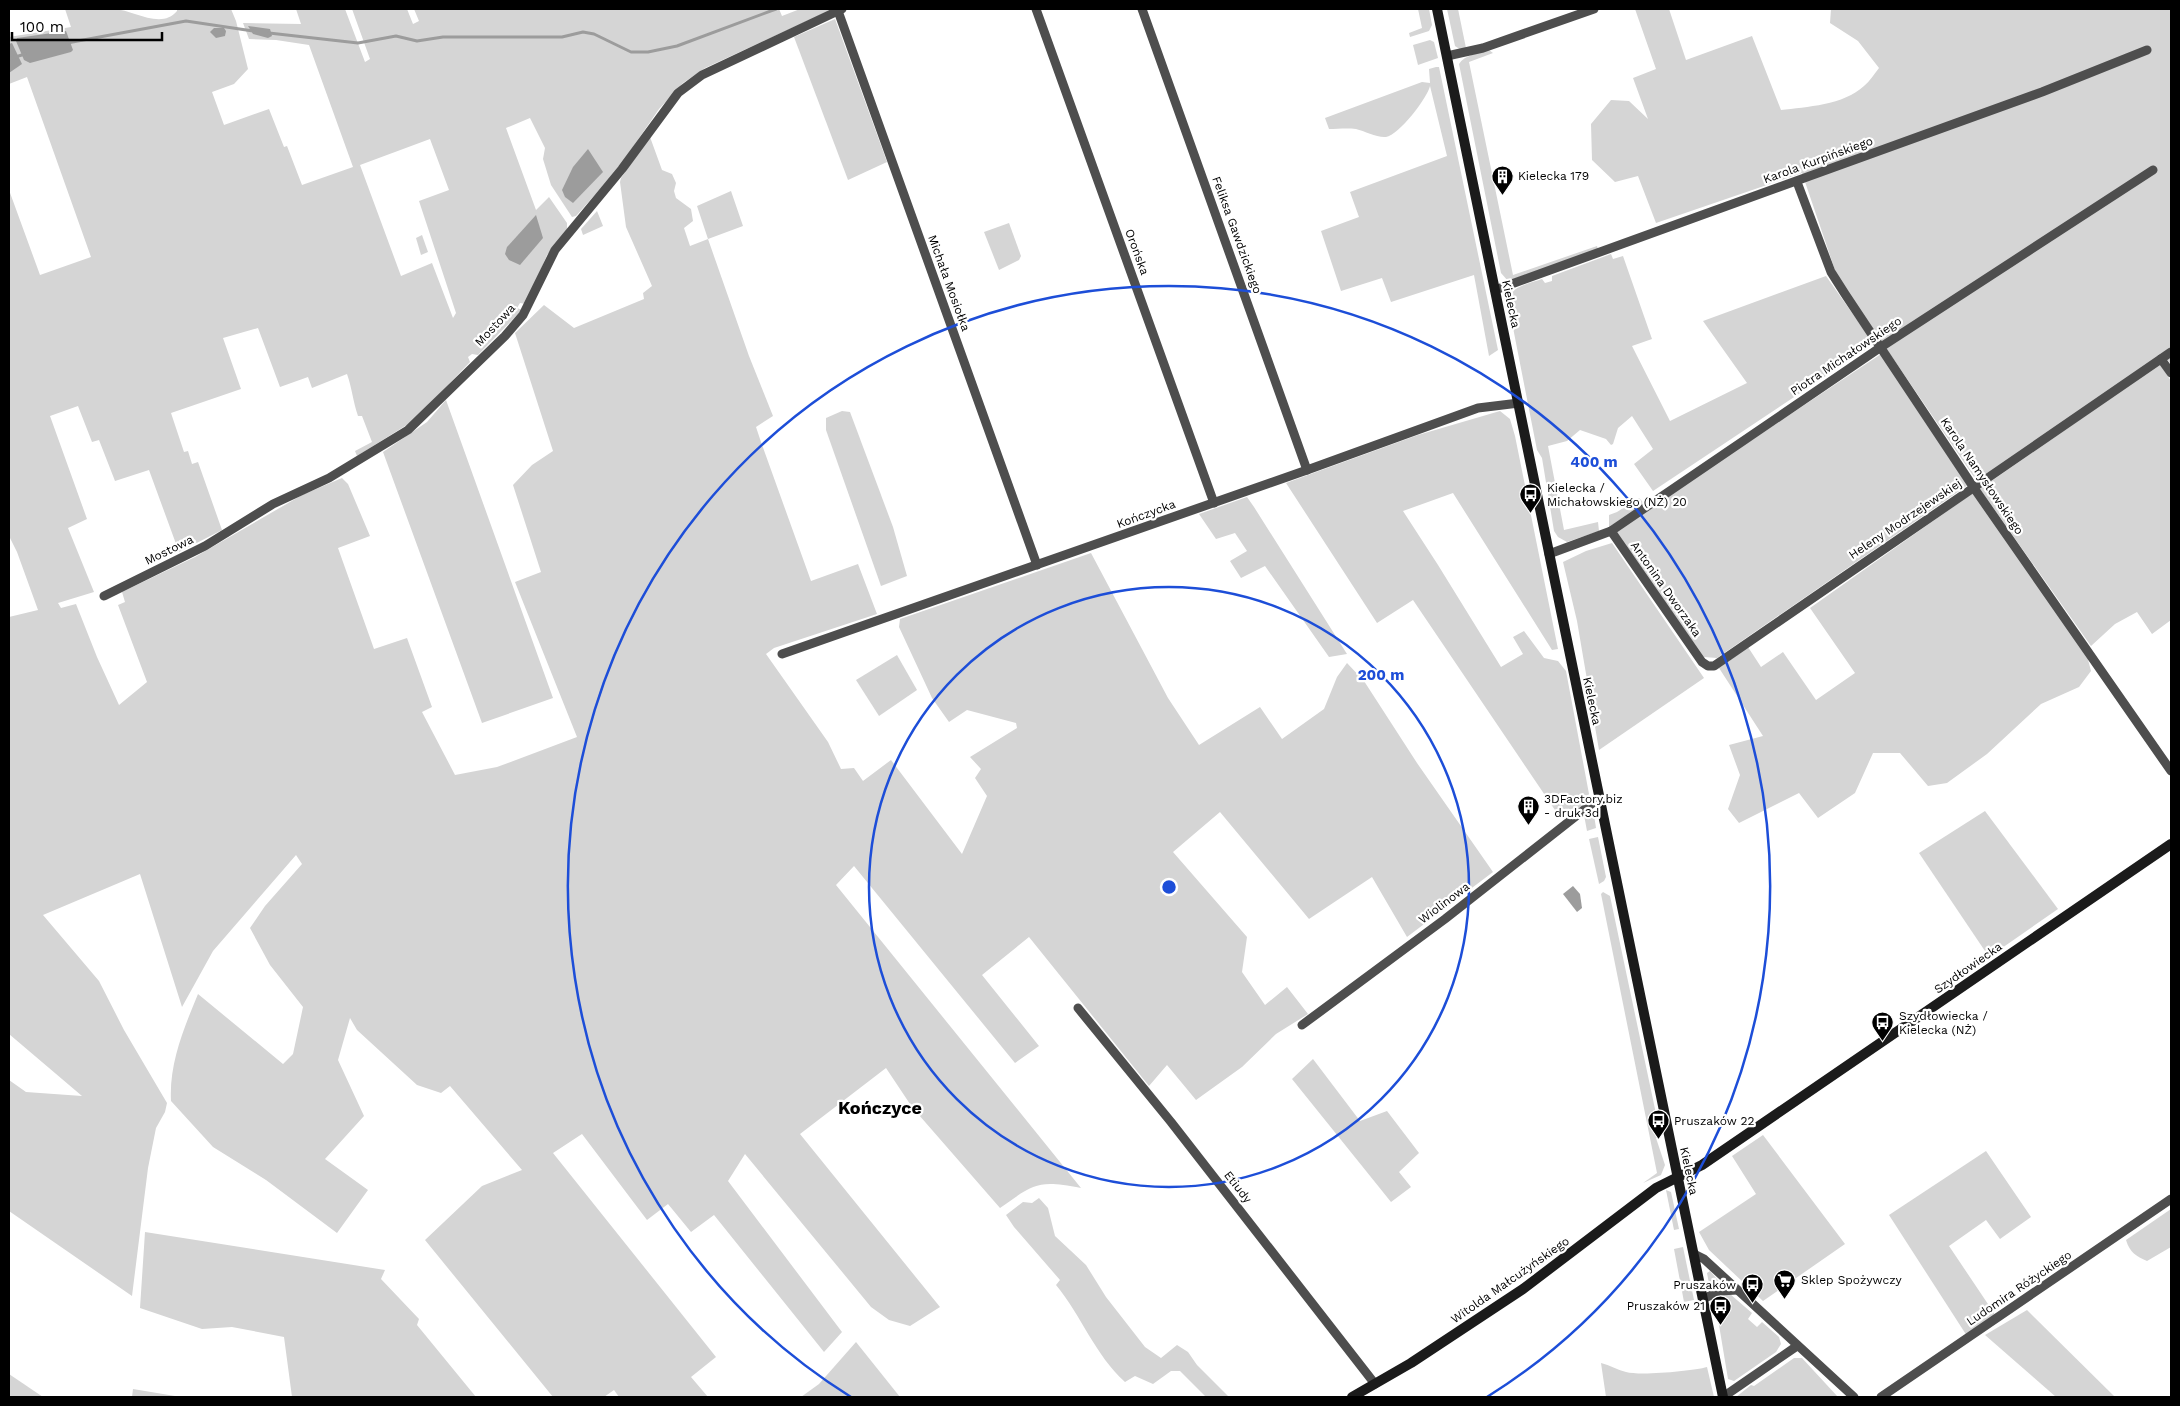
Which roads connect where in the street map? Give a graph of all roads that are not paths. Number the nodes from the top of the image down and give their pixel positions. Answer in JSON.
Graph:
{"nodes":[{"id":1,"x":1036,"y":9,"type":"edge"},
{"id":2,"x":1142,"y":9,"type":"edge"},
{"id":3,"x":1438,"y":9,"type":"edge"},
{"id":4,"x":1594,"y":9,"type":"edge"},
{"id":5,"x":840,"y":10,"type":"edge"},
{"id":6,"x":2147,"y":50,"type":"dead end"},
{"id":7,"x":1447,"y":56,"type":"junction"},
{"id":8,"x":2153,"y":170,"type":"dead end"},
{"id":9,"x":1797,"y":182,"type":"junction"},
{"id":10,"x":1495,"y":290,"type":"junction"},
{"id":11,"x":1881,"y":347,"type":"junction"},
{"id":12,"x":2171,"y":352,"type":"edge"},
{"id":13,"x":2161,"y":359,"type":"junction"},
{"id":14,"x":2171,"y":373,"type":"edge"},
{"id":15,"x":1519,"y":403,"type":"junction"},
{"id":16,"x":1307,"y":470,"type":"junction"},
{"id":17,"x":1974,"y":488,"type":"junction"},
{"id":18,"x":1214,"y":503,"type":"junction"},
{"id":19,"x":1611,"y":531,"type":"junction"},
{"id":20,"x":1550,"y":554,"type":"junction"},
{"id":21,"x":1037,"y":565,"type":"junction"},
{"id":22,"x":104,"y":596,"type":"dead end"},
{"id":23,"x":782,"y":654,"type":"dead end"},
{"id":24,"x":1702,"y":662,"type":"joint"},
{"id":25,"x":2171,"y":771,"type":"edge"},
{"id":26,"x":1599,"y":798,"type":"junction"},
{"id":27,"x":2171,"y":844,"type":"edge"},
{"id":28,"x":1078,"y":1008,"type":"dead end"},
{"id":29,"x":1302,"y":1025,"type":"dead end"},
{"id":30,"x":1678,"y":1178,"type":"junction"},
{"id":31,"x":2171,"y":1199,"type":"edge"},
{"id":32,"x":1694,"y":1254,"type":"junction"},
{"id":33,"x":1737,"y":1290,"type":"junction"},
{"id":34,"x":1703,"y":1300,"type":"junction"},
{"id":35,"x":1797,"y":1346,"type":"junction"},
{"id":36,"x":1375,"y":1384,"type":"junction"},
{"id":37,"x":1352,"y":1397,"type":"edge"},
{"id":38,"x":1723,"y":1397,"type":"edge"},
{"id":39,"x":1854,"y":1397,"type":"edge"},
{"id":40,"x":1881,"y":1397,"type":"edge"}],
"edges":[{"from":1,"to":18,"type":"street","name":"Orońska"},
{"from":2,"to":16,"type":"street","name":"Feliksa Gawdzickiego"},
{"from":3,"to":7,"type":"main road","name":"Kielecka"},
{"from":4,"to":7,"type":"street"},
{"from":5,"to":21,"type":"street","name":"Michała Mosiołka"},
{"from":5,"to":22,"type":"street","name":"Mostowa"},
{"from":6,"to":9,"type":"street","name":"Karola Kurpińskiego"},
{"from":7,"to":10,"type":"main road","name":"Kielecka"},
{"from":8,"to":11,"type":"street","name":"Piotra Michałowskiego"},
{"from":9,"to":10,"type":"street","name":"Karola Kurpińskiego"},
{"from":9,"to":11,"type":"street","name":"Karola Namysłowskiego"},
{"from":10,"to":15,"type":"main road","name":"Kielecka"},
{"from":11,"to":17,"type":"street","name":"Karola Namysłowskiego"},
{"from":11,"to":19,"type":"street","name":"Piotra Michałowskiego"},
{"from":12,"to":13,"type":"street","name":"Heleny Modrzejewskiej"},
{"from":13,"to":14,"type":"street"},
{"from":13,"to":17,"type":"street","name":"Heleny Modrzejewskiej"},
{"from":15,"to":16,"type":"street","name":"Kończycka"},
{"from":15,"to":20,"type":"main road","name":"Kielecka"},
{"from":16,"to":18,"type":"street","name":"Kończycka"},
{"from":17,"to":24,"type":"street","name":"Heleny Modrzejewskiej"},
{"from":17,"to":25,"type":"street","name":"Karola Namysłowskiego"},
{"from":18,"to":21,"type":"street","name":"Kończycka"},
{"from":19,"to":20,"type":"street","name":"Piotra Michałowskiego"},
{"from":19,"to":24,"type":"street","name":"Antonina Dworzaka"},
{"from":20,"to":26,"type":"main road","name":"Kielecka"},
{"from":21,"to":23,"type":"street","name":"Kończycka"},
{"from":26,"to":29,"type":"street","name":"Wiolinowa"},
{"from":26,"to":30,"type":"main road","name":"Kielecka"},
{"from":27,"to":30,"type":"main road","name":"Szydłowiecka"},
{"from":28,"to":36,"type":"street","name":"Etiudy"},
{"from":30,"to":32,"type":"main road","name":"Kielecka"},
{"from":30,"to":36,"type":"main road","name":"Witolda Małcużyńskiego"},
{"from":31,"to":40,"type":"street","name":"Ludomira Różyckiego"},
{"from":32,"to":33,"type":"street"},
{"from":32,"to":34,"type":"main road","name":"Kielecka"},
{"from":33,"to":34,"type":"street"},
{"from":33,"to":35,"type":"street"},
{"from":34,"to":38,"type":"main road","name":"Kielecka"},
{"from":35,"to":38,"type":"street"},
{"from":35,"to":39,"type":"street"},
{"from":36,"to":37,"type":"main road","name":"Witolda Małcużyńskiego"}]}
